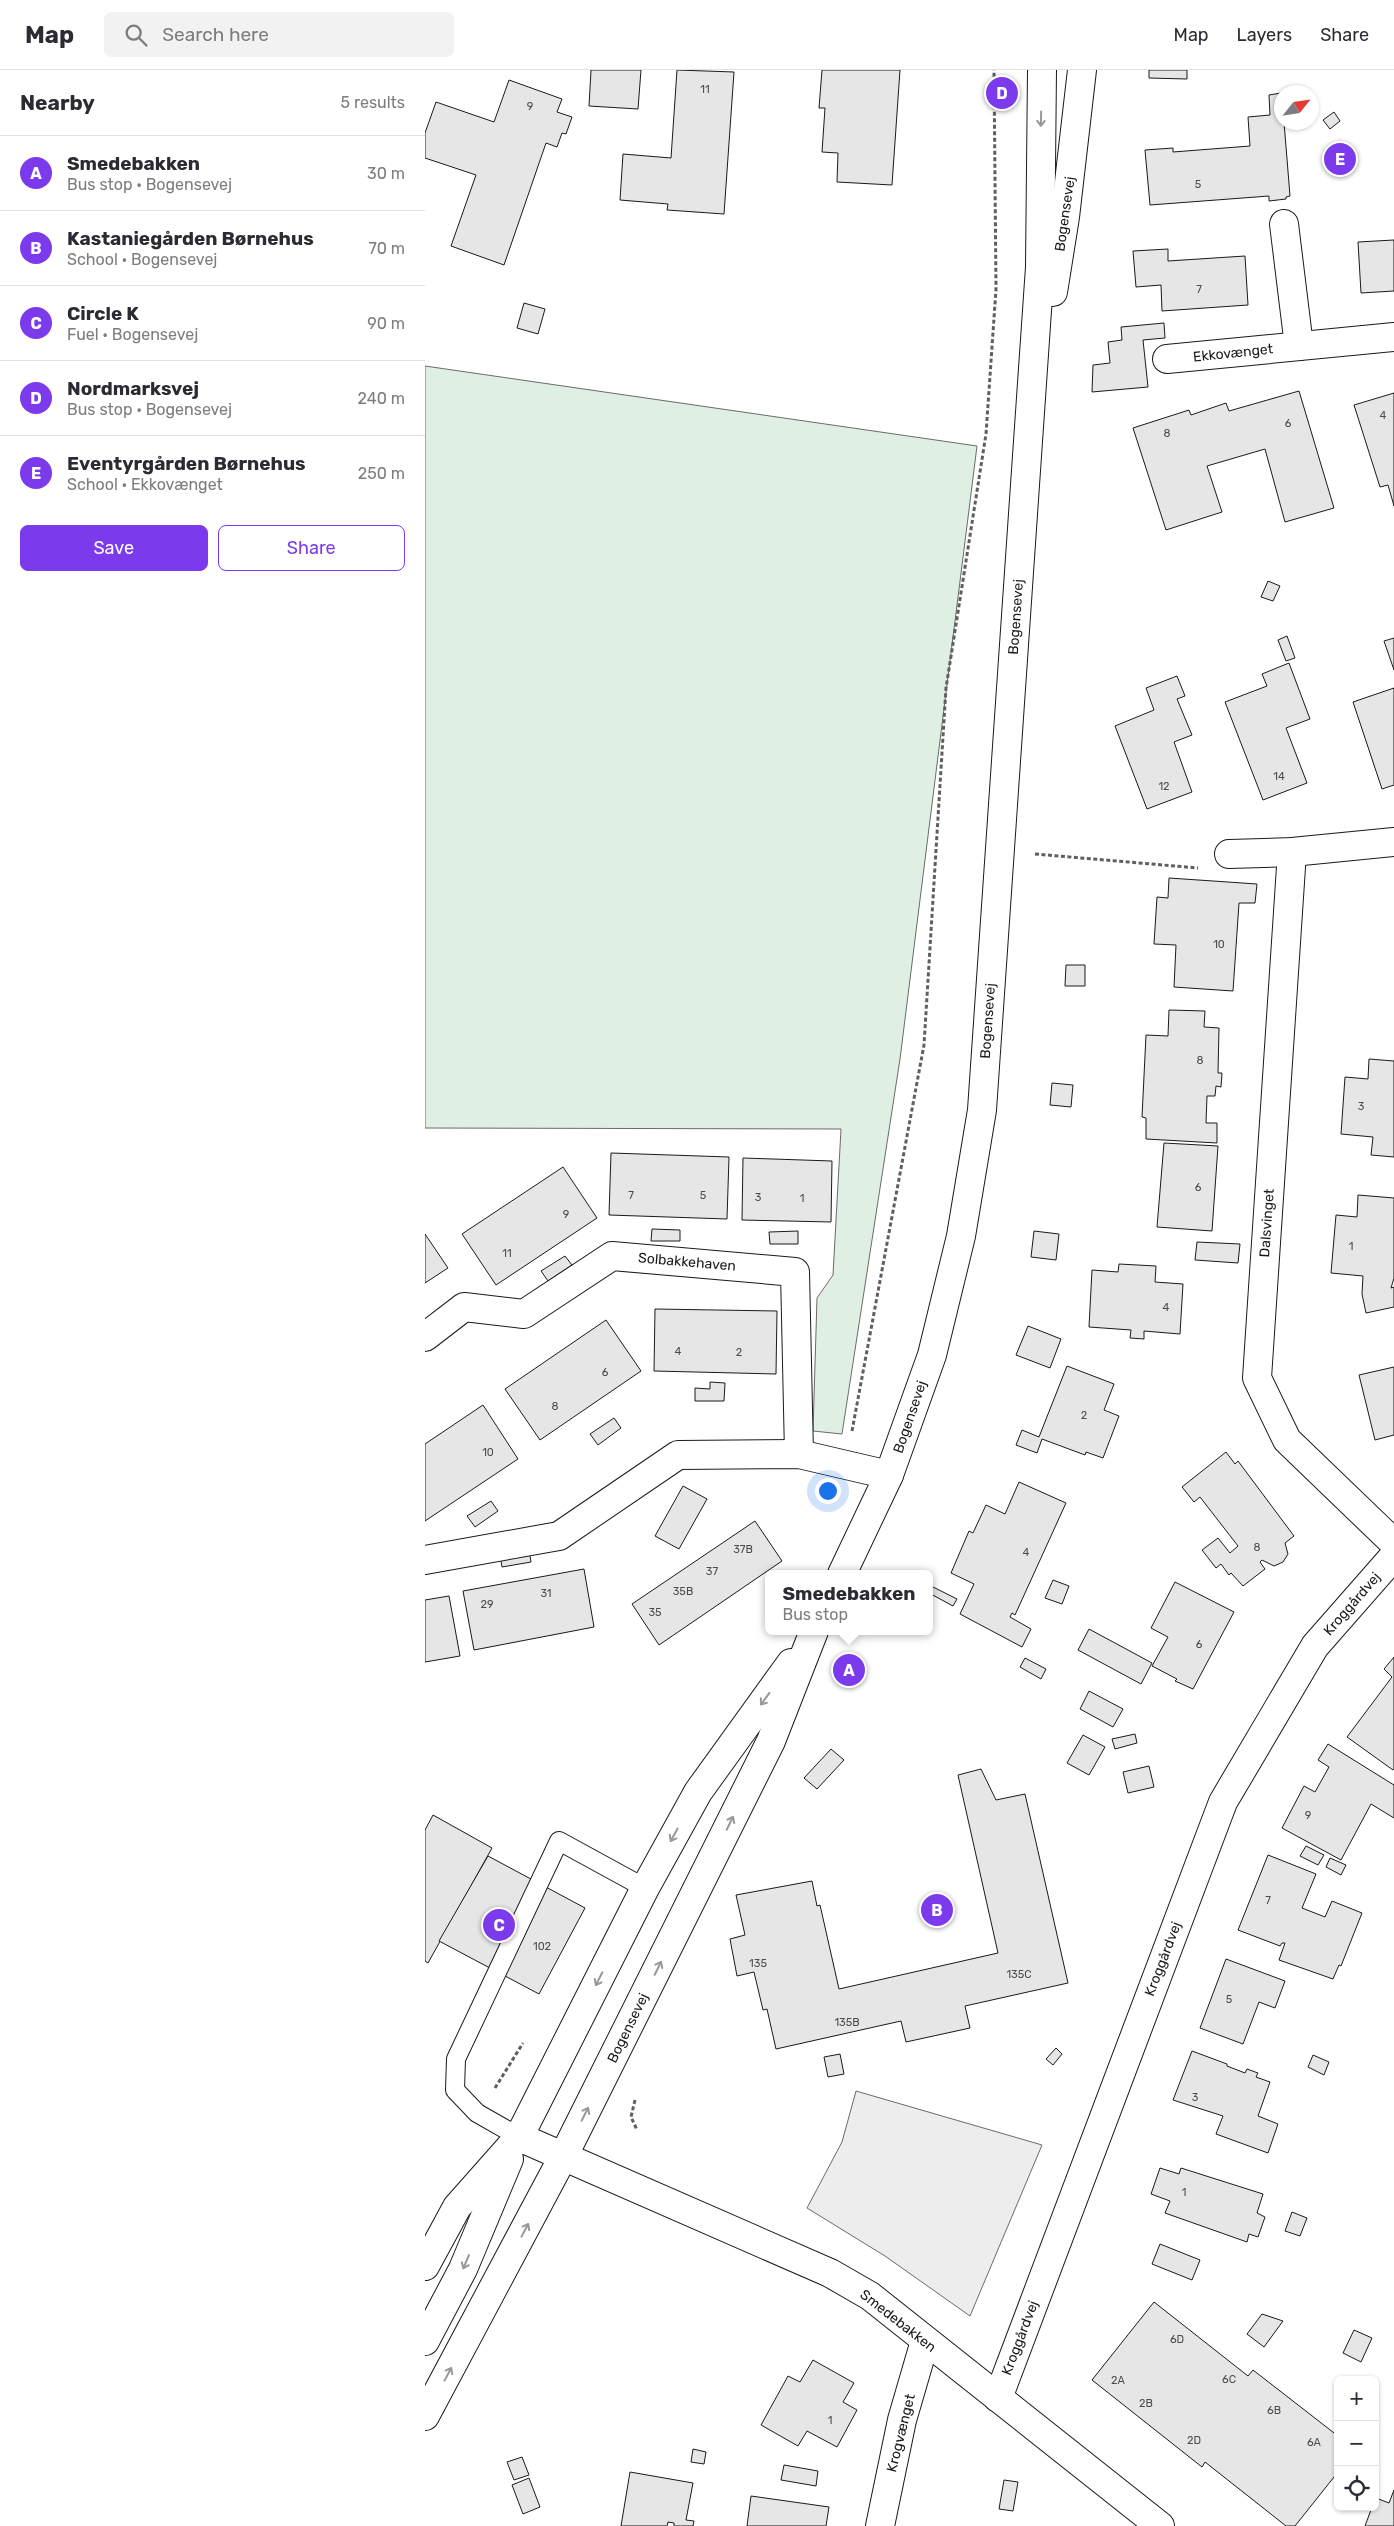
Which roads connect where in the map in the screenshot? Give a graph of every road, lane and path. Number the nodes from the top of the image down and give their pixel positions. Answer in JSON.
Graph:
{"nodes":[{"id":1,"x":994,"y":70,"type":"edge"},
{"id":2,"x":1042,"y":70,"type":"edge"},
{"id":3,"x":1083,"y":70,"type":"edge"},
{"id":4,"x":1284,"y":224,"type":"dead end"},
{"id":5,"x":1394,"y":337,"type":"edge"},
{"id":6,"x":1299,"y":346,"type":"junction"},
{"id":7,"x":1167,"y":359,"type":"dead end"},
{"id":8,"x":1027,"y":447,"type":"junction"},
{"id":9,"x":1394,"y":842,"type":"edge"},
{"id":10,"x":1000,"y":852,"type":"junction"},
{"id":11,"x":1292,"y":852,"type":"junction"},
{"id":12,"x":1229,"y":854,"type":"joint"},
{"id":13,"x":425,"y":1338,"type":"edge"},
{"id":14,"x":799,"y":1454,"type":"junction"},
{"id":15,"x":845,"y":1465,"type":"junction"},
{"id":16,"x":889,"y":1476,"type":"junction"},
{"id":17,"x":1394,"y":1544,"type":"edge"},
{"id":18,"x":1394,"y":1556,"type":"edge"},
{"id":19,"x":425,"y":1560,"type":"edge"},
{"id":20,"x":844,"y":1570,"type":"edge"},
{"id":21,"x":811,"y":1635,"type":"edge"},
{"id":22,"x":812,"y":1635,"type":"edge"},
{"id":23,"x":645,"y":1888,"type":"junction"},
{"id":24,"x":523,"y":2043,"type":"dead end"},
{"id":25,"x":495,"y":2088,"type":"dead end"},
{"id":26,"x":635,"y":2100,"type":"dead end"},
{"id":27,"x":637,"y":2130,"type":"dead end"},
{"id":28,"x":519,"y":2137,"type":"junction"},
{"id":29,"x":563,"y":2158,"type":"junction"},
{"id":30,"x":457,"y":2207,"type":"junction"},
{"id":31,"x":425,"y":2239,"type":"edge"},
{"id":32,"x":425,"y":2266,"type":"edge"},
{"id":33,"x":425,"y":2341,"type":"edge"},
{"id":34,"x":925,"y":2342,"type":"junction"},
{"id":35,"x":998,"y":2398,"type":"junction"},
{"id":36,"x":425,"y":2416,"type":"edge"},
{"id":37,"x":880,"y":2526,"type":"edge"},
{"id":38,"x":1160,"y":2526,"type":"edge"}],
"edges":[{"from":1,"to":15,"type":"path"},
{"from":2,"to":8,"type":"street","name":"Bogensevej","one_way":true},
{"from":3,"to":8,"type":"street","name":"Bogensevej"},
{"from":4,"to":6,"type":"street"},
{"from":5,"to":6,"type":"street","name":"Ekkovænget"},
{"from":6,"to":7,"type":"street","name":"Ekkovænget"},
{"from":8,"to":10,"type":"street","name":"Bogensevej"},
{"from":9,"to":11,"type":"street"},
{"from":10,"to":12,"type":"path"},
{"from":10,"to":16,"type":"street","name":"Bogensevej"},
{"from":11,"to":12,"type":"street"},
{"from":11,"to":17,"type":"street","name":"Dalsvinget"},
{"from":13,"to":14,"type":"street","name":"Solbakkehaven"},
{"from":14,"to":15,"type":"street"},
{"from":14,"to":19,"type":"street"},
{"from":15,"to":16,"type":"street"},
{"from":16,"to":20,"type":"street","name":"Bogensevej"},
{"from":18,"to":35,"type":"street","name":"Kroggårdvej"},
{"from":21,"to":23,"type":"street","name":"Bogensevej","one_way":true},
{"from":29,"to":22,"type":"street","name":"Bogensevej","one_way":true},
{"from":23,"to":28,"type":"street","name":"Bogensevej","one_way":true},
{"from":23,"to":28,"type":"lane"},
{"from":24,"to":25,"type":"path"},
{"from":26,"to":27,"type":"path"},
{"from":28,"to":29,"type":"street","name":"Smedebakken"},
{"from":28,"to":30,"type":"street","name":"Bogensevej"},
{"from":28,"to":33,"type":"street","one_way":true},
{"from":29,"to":34,"type":"street","name":"Smedebakken"},
{"from":36,"to":29,"type":"street","name":"Bogensevej","one_way":true},
{"from":30,"to":31,"type":"street"},
{"from":30,"to":32,"type":"street","name":"Bogensevej"},
{"from":34,"to":35,"type":"street","name":"Smedebakken"},
{"from":34,"to":37,"type":"street","name":"Krogvænget"},
{"from":35,"to":38,"type":"street","name":"Smedebakken"}]}
